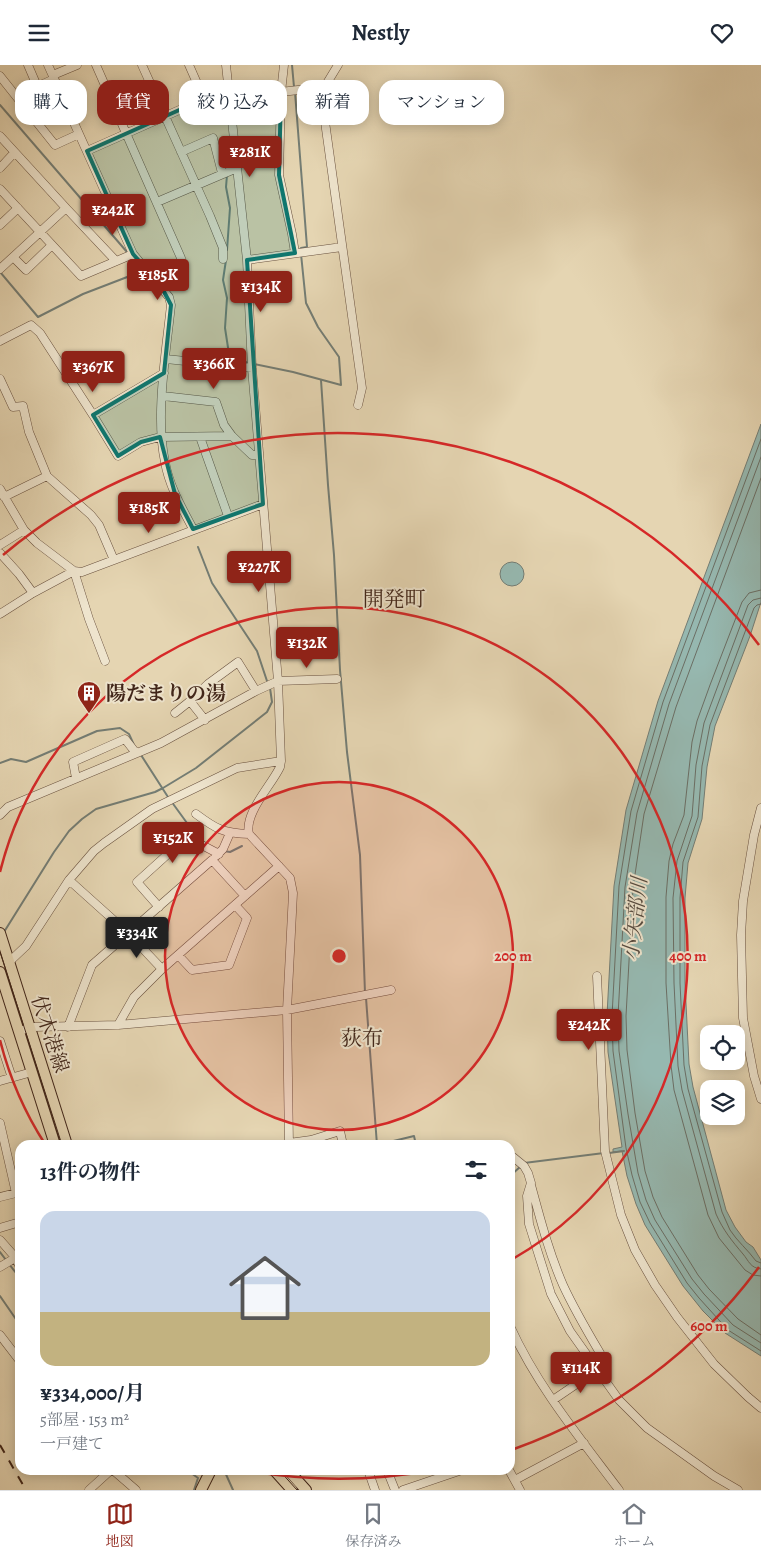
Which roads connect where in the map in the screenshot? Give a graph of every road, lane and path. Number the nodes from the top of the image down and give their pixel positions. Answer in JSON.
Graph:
{"nodes":[{"id":1,"x":28,"y":65,"type":"edge"},
{"id":2,"x":48,"y":65,"type":"edge"},
{"id":3,"x":77,"y":65,"type":"edge"},
{"id":4,"x":96,"y":65,"type":"edge"},
{"id":5,"x":142,"y":65,"type":"edge"},
{"id":6,"x":189,"y":65,"type":"edge"},
{"id":7,"x":226,"y":65,"type":"edge"},
{"id":8,"x":284,"y":65,"type":"edge"},
{"id":9,"x":338,"y":65,"type":"edge"},
{"id":10,"x":0,"y":76,"type":"edge"},
{"id":11,"x":54,"y":77,"type":"junction"},
{"id":12,"x":34,"y":80,"type":"edge"},
{"id":13,"x":48,"y":80,"type":"edge"},
{"id":14,"x":149,"y":80,"type":"edge"},
{"id":15,"x":196,"y":80,"type":"edge"},
{"id":16,"x":227,"y":80,"type":"edge"},
{"id":17,"x":282,"y":80,"type":"edge"},
{"id":18,"x":328,"y":80,"type":"edge"},
{"id":19,"x":15,"y":95,"type":"edge"},
{"id":20,"x":39,"y":125,"type":"edge"},
{"id":21,"x":146,"y":125,"type":"edge"},
{"id":22,"x":169,"y":125,"type":"edge"},
{"id":23,"x":232,"y":125,"type":"edge"},
{"id":24,"x":280,"y":125,"type":"edge"},
{"id":25,"x":325,"y":125,"type":"edge"},
{"id":26,"x":127,"y":133,"type":"junction"},
{"id":27,"x":80,"y":134,"type":"junction"},
{"id":28,"x":0,"y":136,"type":"edge"},
{"id":29,"x":87,"y":151,"type":"junction"},
{"id":30,"x":181,"y":152,"type":"junction"},
{"id":31,"x":14,"y":153,"type":"junction"},
{"id":32,"x":0,"y":168,"type":"edge"},
{"id":33,"x":237,"y":168,"type":"junction"},
{"id":34,"x":222,"y":173,"type":"junction"},
{"id":35,"x":196,"y":185,"type":"junction"},
{"id":36,"x":0,"y":189,"type":"edge"},
{"id":37,"x":157,"y":202,"type":"junction"},
{"id":38,"x":18,"y":208,"type":"junction"},
{"id":39,"x":66,"y":208,"type":"junction"},
{"id":40,"x":0,"y":225,"type":"edge"},
{"id":41,"x":40,"y":232,"type":"junction"},
{"id":42,"x":52,"y":245,"type":"junction"},
{"id":43,"x":342,"y":247,"type":"junction"},
{"id":44,"x":295,"y":253,"type":"junction"},
{"id":45,"x":134,"y":254,"type":"junction"},
{"id":46,"x":13,"y":257,"type":"junction"},
{"id":47,"x":181,"y":259,"type":"dead end"},
{"id":48,"x":222,"y":259,"type":"dead end"},
{"id":49,"x":247,"y":260,"type":"junction"},
{"id":50,"x":116,"y":261,"type":"junction"},
{"id":51,"x":0,"y":269,"type":"edge"},
{"id":52,"x":0,"y":340,"type":"edge"},
{"id":53,"x":166,"y":359,"type":"junction"},
{"id":54,"x":252,"y":368,"type":"junction"},
{"id":55,"x":164,"y":373,"type":"junction"},
{"id":56,"x":0,"y":379,"type":"edge"},
{"id":57,"x":163,"y":396,"type":"junction"},
{"id":58,"x":358,"y":405,"type":"dead end"},
{"id":59,"x":94,"y":415,"type":"junction"},
{"id":60,"x":232,"y":436,"type":"junction"},
{"id":61,"x":160,"y":437,"type":"junction"},
{"id":62,"x":200,"y":437,"type":"junction"},
{"id":63,"x":259,"y":455,"type":"junction"},
{"id":64,"x":47,"y":476,"type":"junction"},
{"id":65,"x":0,"y":489,"type":"edge"},
{"id":66,"x":4,"y":497,"type":"junction"},
{"id":67,"x":262,"y":504,"type":"junction"},
{"id":68,"x":228,"y":516,"type":"junction"},
{"id":69,"x":193,"y":529,"type":"junction"},
{"id":70,"x":24,"y":530,"type":"junction"},
{"id":71,"x":0,"y":545,"type":"edge"},
{"id":72,"x":0,"y":553,"type":"edge"},
{"id":73,"x":114,"y":560,"type":"junction"},
{"id":74,"x":74,"y":571,"type":"junction"},
{"id":75,"x":33,"y":593,"type":"junction"},
{"id":76,"x":0,"y":614,"type":"edge"},
{"id":77,"x":104,"y":661,"type":"dead end"},
{"id":78,"x":336,"y":679,"type":"dead end"},
{"id":79,"x":278,"y":681,"type":"junction"},
{"id":80,"x":256,"y":691,"type":"junction"},
{"id":81,"x":190,"y":701,"type":"junction"},
{"id":82,"x":175,"y":713,"type":"dead end"},
{"id":83,"x":204,"y":719,"type":"junction"},
{"id":84,"x":136,"y":753,"type":"junction"},
{"id":85,"x":281,"y":761,"type":"junction"},
{"id":86,"x":76,"y":778,"type":"junction"},
{"id":87,"x":761,"y":808,"type":"edge"},
{"id":88,"x":196,"y":814,"type":"dead end"},
{"id":89,"x":0,"y":815,"type":"edge"},
{"id":90,"x":230,"y":833,"type":"junction"},
{"id":91,"x":248,"y":833,"type":"junction"},
{"id":92,"x":215,"y":857,"type":"junction"},
{"id":93,"x":279,"y":865,"type":"junction"},
{"id":94,"x":69,"y":880,"type":"junction"},
{"id":95,"x":245,"y":896,"type":"junction"},
{"id":96,"x":235,"y":905,"type":"junction"},
{"id":97,"x":158,"y":907,"type":"junction"},
{"id":98,"x":0,"y":933,"type":"edge"},
{"id":99,"x":128,"y":933,"type":"junction"},
{"id":100,"x":178,"y":955,"type":"junction"},
{"id":101,"x":9,"y":962,"type":"junction"},
{"id":102,"x":162,"y":969,"type":"junction"},
{"id":103,"x":0,"y":973,"type":"edge"},
{"id":104,"x":596,"y":976,"type":"dead end"},
{"id":105,"x":391,"y":990,"type":"dead end"},
{"id":106,"x":288,"y":1010,"type":"junction"},
{"id":107,"x":118,"y":1025,"type":"junction"},
{"id":108,"x":68,"y":1027,"type":"junction"},
{"id":109,"x":24,"y":1029,"type":"junction"},
{"id":110,"x":0,"y":1041,"type":"edge"},
{"id":111,"x":32,"y":1072,"type":"junction"},
{"id":112,"x":12,"y":1078,"type":"junction"},
{"id":113,"x":0,"y":1081,"type":"edge"},
{"id":114,"x":761,"y":1099,"type":"edge"},
{"id":115,"x":0,"y":1123,"type":"edge"},
{"id":116,"x":54,"y":1140,"type":"edge"},
{"id":117,"x":66,"y":1140,"type":"edge"},
{"id":118,"x":289,"y":1140,"type":"edge"},
{"id":119,"x":311,"y":1140,"type":"edge"},
{"id":120,"x":342,"y":1140,"type":"edge"},
{"id":121,"x":515,"y":1159,"type":"edge"},
{"id":122,"x":15,"y":1180,"type":"edge"},
{"id":123,"x":531,"y":1183,"type":"junction"},
{"id":124,"x":15,"y":1193,"type":"edge"},
{"id":125,"x":0,"y":1197,"type":"edge"},
{"id":126,"x":15,"y":1223,"type":"edge"},
{"id":127,"x":0,"y":1227,"type":"edge"},
{"id":128,"x":0,"y":1240,"type":"edge"},
{"id":129,"x":15,"y":1254,"type":"edge"},
{"id":130,"x":15,"y":1257,"type":"edge"},
{"id":131,"x":0,"y":1267,"type":"edge"},
{"id":132,"x":0,"y":1335,"type":"edge"},
{"id":133,"x":515,"y":1336,"type":"edge"},
{"id":134,"x":15,"y":1354,"type":"edge"},
{"id":135,"x":591,"y":1361,"type":"junction"},
{"id":136,"x":597,"y":1370,"type":"junction"},
{"id":137,"x":748,"y":1397,"type":"junction"},
{"id":138,"x":553,"y":1400,"type":"junction"},
{"id":139,"x":761,"y":1408,"type":"edge"},
{"id":140,"x":761,"y":1414,"type":"edge"},
{"id":141,"x":584,"y":1443,"type":"junction"},
{"id":142,"x":106,"y":1475,"type":"edge"},
{"id":143,"x":118,"y":1475,"type":"edge"},
{"id":144,"x":208,"y":1475,"type":"edge"},
{"id":145,"x":278,"y":1475,"type":"edge"},
{"id":146,"x":293,"y":1475,"type":"edge"},
{"id":147,"x":370,"y":1475,"type":"edge"},
{"id":148,"x":389,"y":1475,"type":"edge"},
{"id":149,"x":447,"y":1475,"type":"edge"},
{"id":150,"x":512,"y":1475,"type":"edge"},
{"id":151,"x":515,"y":1480,"type":"junction"},
{"id":152,"x":518,"y":1489,"type":"edge"},
{"id":153,"x":88,"y":1490,"type":"edge"},
{"id":154,"x":136,"y":1490,"type":"edge"},
{"id":155,"x":201,"y":1490,"type":"edge"},
{"id":156,"x":292,"y":1490,"type":"edge"},
{"id":157,"x":306,"y":1490,"type":"edge"},
{"id":158,"x":375,"y":1490,"type":"edge"},
{"id":159,"x":395,"y":1490,"type":"edge"},
{"id":160,"x":403,"y":1490,"type":"edge"},
{"id":161,"x":619,"y":1490,"type":"edge"},
{"id":162,"x":738,"y":1490,"type":"edge"}],
"edges":[{"from":1,"to":12,"type":"street"},
{"from":2,"to":11,"type":"street"},
{"from":3,"to":11,"type":"street"},
{"from":4,"to":26,"type":"street"},
{"from":5,"to":14,"type":"street"},
{"from":6,"to":15,"type":"street"},
{"from":7,"to":16,"type":"street"},
{"from":8,"to":17,"type":"street"},
{"from":9,"to":18,"type":"street"},
{"from":10,"to":19,"type":"street"},
{"from":11,"to":13,"type":"street"},
{"from":11,"to":27,"type":"street"},
{"from":20,"to":27,"type":"street"},
{"from":21,"to":26,"type":"street"},
{"from":22,"to":30,"type":"street"},
{"from":23,"to":33,"type":"street"},
{"from":24,"to":44,"type":"street"},
{"from":25,"to":43,"type":"street"},
{"from":26,"to":29,"type":"street"},
{"from":26,"to":37,"type":"street"},
{"from":27,"to":29,"type":"street"},
{"from":28,"to":31,"type":"street"},
{"from":29,"to":45,"type":"street"},
{"from":30,"to":34,"type":"street"},
{"from":30,"to":35,"type":"street"},
{"from":31,"to":32,"type":"street"},
{"from":31,"to":39,"type":"street"},
{"from":33,"to":34,"type":"street"},
{"from":33,"to":49,"type":"street"},
{"from":34,"to":35,"type":"street"},
{"from":35,"to":37,"type":"street"},
{"from":35,"to":48,"type":"street"},
{"from":36,"to":38,"type":"street"},
{"from":37,"to":47,"type":"street"},
{"from":38,"to":40,"type":"street"},
{"from":38,"to":41,"type":"street"},
{"from":39,"to":41,"type":"street"},
{"from":39,"to":50,"type":"street"},
{"from":41,"to":42,"type":"street"},
{"from":41,"to":46,"type":"street"},
{"from":42,"to":46,"type":"street"},
{"from":42,"to":50,"type":"street"},
{"from":43,"to":44,"type":"street"},
{"from":43,"to":58,"type":"street"},
{"from":44,"to":49,"type":"street"},
{"from":45,"to":50,"type":"street"},
{"from":45,"to":53,"type":"street"},
{"from":46,"to":51,"type":"street"},
{"from":49,"to":54,"type":"street"},
{"from":52,"to":59,"type":"street"},
{"from":53,"to":54,"type":"street"},
{"from":53,"to":55,"type":"street"},
{"from":54,"to":63,"type":"street"},
{"from":55,"to":57,"type":"street"},
{"from":55,"to":59,"type":"street"},
{"from":56,"to":64,"type":"street"},
{"from":57,"to":60,"type":"street"},
{"from":57,"to":61,"type":"street"},
{"from":59,"to":61,"type":"street"},
{"from":60,"to":62,"type":"street"},
{"from":60,"to":63,"type":"street"},
{"from":61,"to":62,"type":"street"},
{"from":61,"to":69,"type":"street"},
{"from":62,"to":68,"type":"street"},
{"from":63,"to":67,"type":"street"},
{"from":64,"to":66,"type":"street"},
{"from":64,"to":73,"type":"street"},
{"from":65,"to":66,"type":"street"},
{"from":66,"to":70,"type":"street"},
{"from":67,"to":68,"type":"street"},
{"from":67,"to":79,"type":"street"},
{"from":68,"to":69,"type":"street"},
{"from":69,"to":73,"type":"street"},
{"from":70,"to":71,"type":"street"},
{"from":70,"to":74,"type":"street"},
{"from":72,"to":75,"type":"street"},
{"from":73,"to":74,"type":"street"},
{"from":74,"to":75,"type":"street"},
{"from":74,"to":77,"type":"street"},
{"from":75,"to":76,"type":"street"},
{"from":78,"to":79,"type":"street"},
{"from":79,"to":80,"type":"street"},
{"from":79,"to":85,"type":"street"},
{"from":80,"to":81,"type":"street"},
{"from":80,"to":83,"type":"street"},
{"from":81,"to":82,"type":"street"},
{"from":81,"to":83,"type":"street"},
{"from":83,"to":84,"type":"street"},
{"from":84,"to":86,"type":"street"},
{"from":84,"to":86,"type":"street"},
{"from":85,"to":91,"type":"street"},
{"from":85,"to":94,"type":"street"},
{"from":86,"to":89,"type":"street"},
{"from":87,"to":114,"type":"street"},
{"from":88,"to":90,"type":"street"},
{"from":90,"to":91,"type":"street"},
{"from":90,"to":92,"type":"street"},
{"from":91,"to":93,"type":"street"},
{"from":92,"to":95,"type":"street"},
{"from":92,"to":97,"type":"street"},
{"from":92,"to":97,"type":"street"},
{"from":93,"to":95,"type":"street"},
{"from":93,"to":106,"type":"street"},
{"from":94,"to":99,"type":"street"},
{"from":94,"to":101,"type":"street"},
{"from":95,"to":96,"type":"street"},
{"from":96,"to":100,"type":"street"},
{"from":96,"to":100,"type":"street"},
{"from":97,"to":99,"type":"street"},
{"from":98,"to":101,"type":"main road","name":"伏木港線"},
{"from":99,"to":102,"type":"street"},
{"from":99,"to":108,"type":"street"},
{"from":100,"to":102,"type":"street"},
{"from":101,"to":109,"type":"main road","name":"伏木港線"},
{"from":102,"to":107,"type":"street"},
{"from":103,"to":109,"type":"main road","name":"伏木港線"},
{"from":104,"to":137,"type":"street"},
{"from":105,"to":106,"type":"street"},
{"from":106,"to":107,"type":"street"},
{"from":106,"to":118,"type":"street"},
{"from":107,"to":108,"type":"street"},
{"from":108,"to":109,"type":"street"},
{"from":109,"to":111,"type":"main road","name":"伏木港線"},
{"from":109,"to":117,"type":"main road","name":"伏木港線"},
{"from":110,"to":112,"type":"street"},
{"from":111,"to":112,"type":"street"},
{"from":111,"to":116,"type":"main road","name":"伏木港線"},
{"from":112,"to":113,"type":"street"},
{"from":115,"to":122,"type":"street"},
{"from":119,"to":120,"type":"street"},
{"from":121,"to":123,"type":"street"},
{"from":123,"to":135,"type":"street"},
{"from":123,"to":135,"type":"street"},
{"from":124,"to":125,"type":"street"},
{"from":126,"to":127,"type":"street"},
{"from":128,"to":129,"type":"street"},
{"from":130,"to":131,"type":"street"},
{"from":132,"to":134,"type":"street"},
{"from":133,"to":138,"type":"street"},
{"from":135,"to":136,"type":"street"},
{"from":136,"to":138,"type":"street"},
{"from":136,"to":162,"type":"street"},
{"from":137,"to":139,"type":"street"},
{"from":137,"to":140,"type":"street"},
{"from":138,"to":141,"type":"street"},
{"from":141,"to":151,"type":"street"},
{"from":141,"to":161,"type":"street"},
{"from":142,"to":153,"type":"street"},
{"from":143,"to":154,"type":"street"},
{"from":144,"to":155,"type":"main road"},
{"from":145,"to":156,"type":"main road"},
{"from":146,"to":157,"type":"main road"},
{"from":147,"to":158,"type":"street"},
{"from":148,"to":159,"type":"street"},
{"from":149,"to":160,"type":"street"},
{"from":150,"to":151,"type":"street"},
{"from":151,"to":152,"type":"street"}]}
